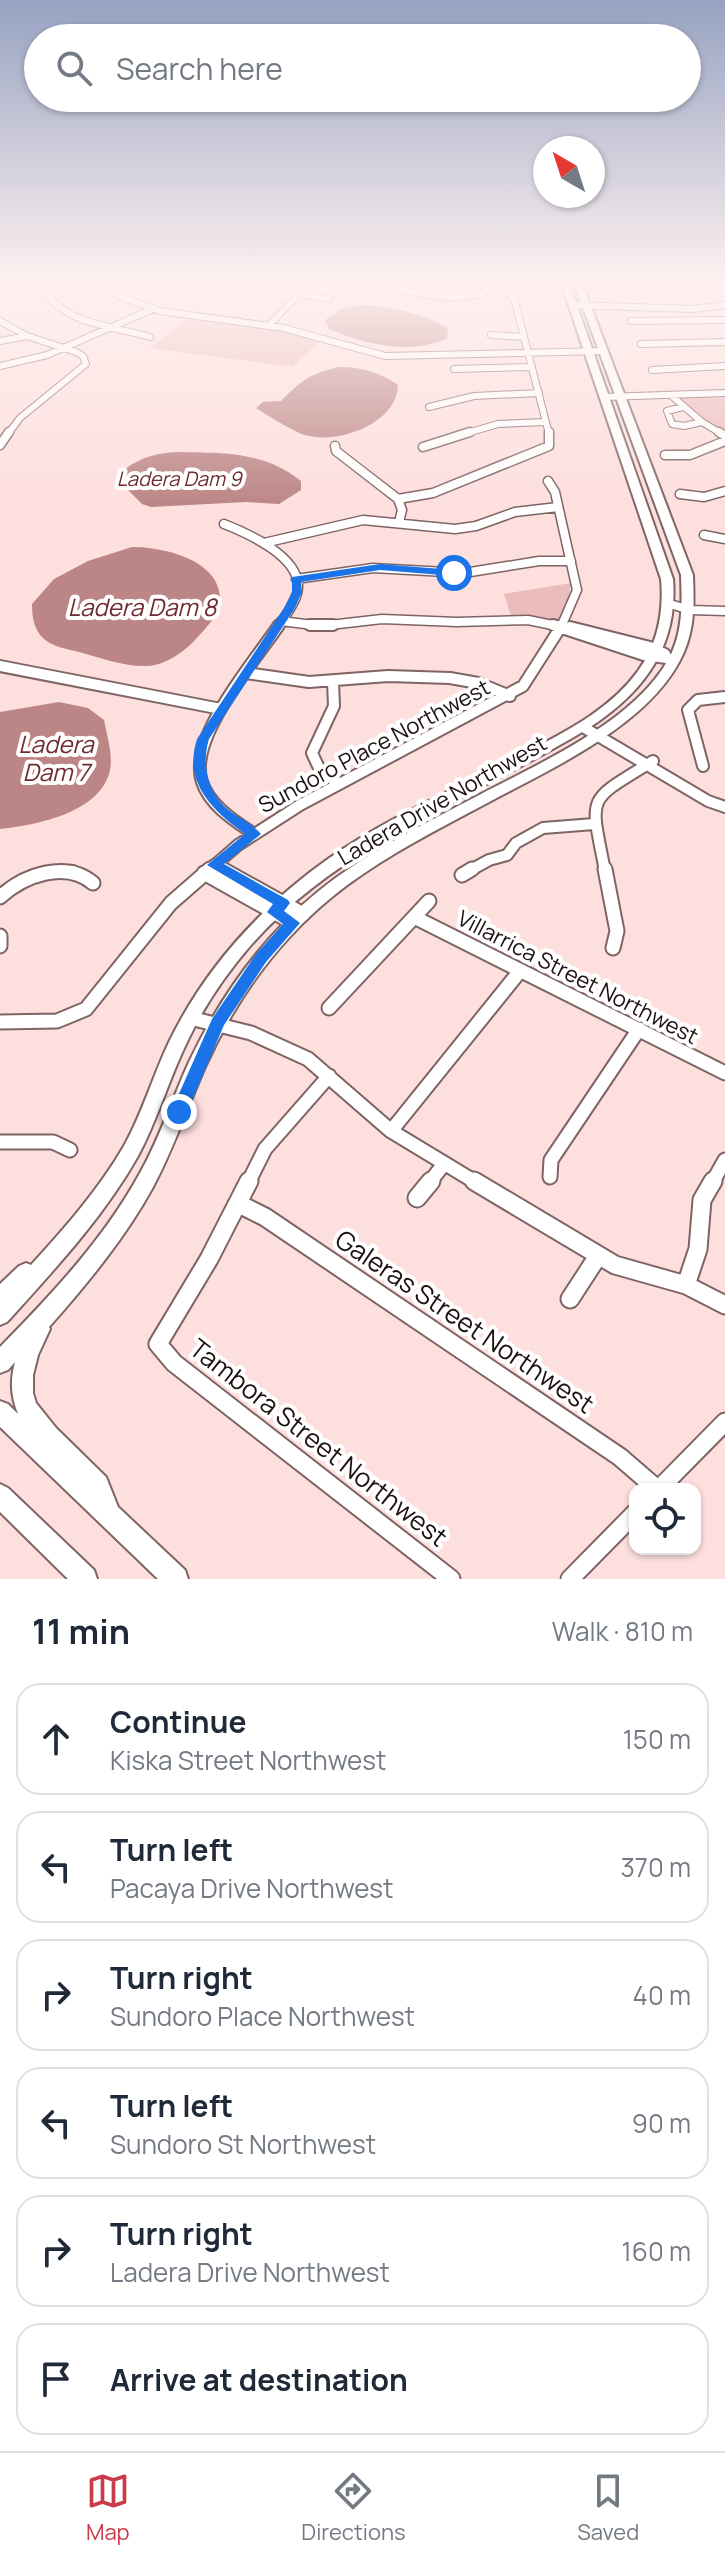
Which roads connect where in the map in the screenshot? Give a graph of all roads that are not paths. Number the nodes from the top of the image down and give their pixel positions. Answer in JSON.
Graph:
{"nodes":[{"id":1,"x":34,"y":357,"type":"edge"},
{"id":2,"x":83,"y":357,"type":"edge"},
{"id":3,"x":529,"y":357,"type":"edge"},
{"id":4,"x":592,"y":357,"type":"edge"},
{"id":5,"x":605,"y":357,"type":"edge"},
{"id":6,"x":0,"y":366,"type":"edge"},
{"id":7,"x":725,"y":366,"type":"edge"},
{"id":8,"x":532,"y":367,"type":"junction"},
{"id":9,"x":454,"y":369,"type":"dead end"},
{"id":10,"x":652,"y":370,"type":"dead end"},
{"id":11,"x":539,"y":393,"type":"junction"},
{"id":12,"x":725,"y":393,"type":"edge"},
{"id":13,"x":673,"y":397,"type":"junction"},
{"id":14,"x":612,"y":398,"type":"junction"},
{"id":15,"x":429,"y":407,"type":"dead end"},
{"id":16,"x":683,"y":407,"type":"junction"},
{"id":17,"x":546,"y":422,"type":"junction"},
{"id":18,"x":702,"y":422,"type":"junction"},
{"id":19,"x":725,"y":438,"type":"edge"},
{"id":20,"x":0,"y":445,"type":"edge"},
{"id":21,"x":335,"y":446,"type":"dead end"},
{"id":22,"x":423,"y":447,"type":"dead end"},
{"id":23,"x":665,"y":455,"type":"dead end"},
{"id":24,"x":548,"y":481,"type":"dead end"},
{"id":25,"x":725,"y":491,"type":"edge"},
{"id":26,"x":680,"y":494,"type":"dead end"},
{"id":27,"x":398,"y":499,"type":"junction"},
{"id":28,"x":558,"y":507,"type":"junction"},
{"id":29,"x":399,"y":522,"type":"junction"},
{"id":30,"x":224,"y":524,"type":"dead end"},
{"id":31,"x":704,"y":535,"type":"dead end"},
{"id":32,"x":725,"y":539,"type":"edge"},
{"id":33,"x":264,"y":543,"type":"junction"},
{"id":34,"x":571,"y":561,"type":"junction"},
{"id":35,"x":296,"y":579,"type":"junction"},
{"id":36,"x":670,"y":604,"type":"junction"},
{"id":37,"x":690,"y":606,"type":"junction"},
{"id":38,"x":725,"y":609,"type":"edge"},
{"id":39,"x":281,"y":621,"type":"junction"},
{"id":40,"x":563,"y":627,"type":"junction"},
{"id":41,"x":654,"y":653,"type":"junction"},
{"id":42,"x":674,"y":659,"type":"junction"},
{"id":43,"x":0,"y":666,"type":"edge"},
{"id":44,"x":246,"y":673,"type":"junction"},
{"id":45,"x":333,"y":682,"type":"junction"},
{"id":46,"x":510,"y":696,"type":"junction"},
{"id":47,"x":725,"y":697,"type":"edge"},
{"id":48,"x":221,"y":709,"type":"junction"},
{"id":49,"x":594,"y":732,"type":"junction"},
{"id":50,"x":649,"y":763,"type":"junction"},
{"id":51,"x":703,"y":766,"type":"dead end"},
{"id":52,"x":339,"y":784,"type":"junction"},
{"id":53,"x":725,"y":799,"type":"edge"},
{"id":54,"x":725,"y":807,"type":"edge"},
{"id":55,"x":594,"y":824,"type":"junction"},
{"id":56,"x":254,"y":834,"type":"junction"},
{"id":57,"x":209,"y":869,"type":"junction"},
{"id":58,"x":462,"y":875,"type":"dead end"},
{"id":59,"x":93,"y":883,"type":"dead end"},
{"id":60,"x":0,"y":897,"type":"edge"},
{"id":61,"x":429,"y":901,"type":"dead end"},
{"id":62,"x":278,"y":908,"type":"junction"},
{"id":63,"x":414,"y":917,"type":"junction"},
{"id":64,"x":298,"y":919,"type":"junction"},
{"id":65,"x":0,"y":936,"type":"edge"},
{"id":66,"x":0,"y":946,"type":"edge"},
{"id":67,"x":613,"y":948,"type":"dead end"},
{"id":68,"x":520,"y":971,"type":"junction"},
{"id":69,"x":329,"y":1008,"type":"dead end"},
{"id":70,"x":190,"y":1018,"type":"junction"},
{"id":71,"x":0,"y":1022,"type":"edge"},
{"id":72,"x":217,"y":1023,"type":"junction"},
{"id":73,"x":639,"y":1029,"type":"junction"},
{"id":74,"x":725,"y":1073,"type":"edge"},
{"id":75,"x":329,"y":1076,"type":"junction"},
{"id":76,"x":391,"y":1131,"type":"junction"},
{"id":77,"x":0,"y":1142,"type":"edge"},
{"id":78,"x":70,"y":1150,"type":"dead end"},
{"id":79,"x":725,"y":1160,"type":"edge"},
{"id":80,"x":444,"y":1164,"type":"junction"},
{"id":81,"x":550,"y":1177,"type":"dead end"},
{"id":82,"x":417,"y":1198,"type":"dead end"},
{"id":83,"x":239,"y":1204,"type":"junction"},
{"id":84,"x":61,"y":1245,"type":"junction"},
{"id":85,"x":598,"y":1256,"type":"junction"},
{"id":86,"x":686,"y":1285,"type":"junction"},
{"id":87,"x":0,"y":1298,"type":"edge"},
{"id":88,"x":570,"y":1299,"type":"dead end"},
{"id":89,"x":725,"y":1305,"type":"edge"},
{"id":90,"x":49,"y":1312,"type":"junction"},
{"id":91,"x":0,"y":1315,"type":"edge"},
{"id":92,"x":0,"y":1362,"type":"edge"},
{"id":93,"x":0,"y":1412,"type":"edge"},
{"id":94,"x":725,"y":1422,"type":"edge"},
{"id":95,"x":651,"y":1483,"type":"edge"},
{"id":96,"x":664,"y":1483,"type":"edge"},
{"id":97,"x":0,"y":1496,"type":"edge"},
{"id":98,"x":108,"y":1516,"type":"junction"},
{"id":99,"x":629,"y":1519,"type":"edge"},
{"id":100,"x":85,"y":1579,"type":"edge"},
{"id":101,"x":176,"y":1579,"type":"edge"},
{"id":102,"x":451,"y":1579,"type":"edge"},
{"id":103,"x":570,"y":1579,"type":"edge"}],
"edges":[{"from":1,"to":6,"type":"street"},
{"from":2,"to":20,"type":"street"},
{"from":3,"to":8,"type":"street"},
{"from":4,"to":14,"type":"main road","name":"Ladera Drive Northwest"},
{"from":5,"to":14,"type":"main road","name":"Ladera Drive Northwest"},
{"from":7,"to":10,"type":"street"},
{"from":8,"to":9,"type":"street"},
{"from":8,"to":11,"type":"street"},
{"from":11,"to":15,"type":"street"},
{"from":11,"to":17,"type":"street"},
{"from":12,"to":13,"type":"street"},
{"from":13,"to":14,"type":"street"},
{"from":13,"to":16,"type":"street"},
{"from":14,"to":36,"type":"main road","name":"Ladera Drive Northwest"},
{"from":14,"to":37,"type":"main road","name":"Ladera Drive Northwest"},
{"from":16,"to":18,"type":"street"},
{"from":16,"to":18,"type":"street"},
{"from":17,"to":22,"type":"street"},
{"from":17,"to":27,"type":"street"},
{"from":18,"to":19,"type":"street"},
{"from":19,"to":23,"type":"street"},
{"from":21,"to":27,"type":"street"},
{"from":24,"to":28,"type":"street","name":"Sundoro Place Northwest"},
{"from":25,"to":26,"type":"street"},
{"from":27,"to":29,"type":"street"},
{"from":28,"to":29,"type":"street"},
{"from":28,"to":34,"type":"street","name":"Sundoro Place Northwest"},
{"from":29,"to":33,"type":"street"},
{"from":30,"to":33,"type":"street"},
{"from":31,"to":32,"type":"street"},
{"from":33,"to":35,"type":"street"},
{"from":34,"to":35,"type":"street"},
{"from":34,"to":40,"type":"street","name":"Sundoro Place Northwest"},
{"from":35,"to":39,"type":"street"},
{"from":36,"to":37,"type":"street"},
{"from":36,"to":41,"type":"main road","name":"Ladera Drive Northwest"},
{"from":37,"to":38,"type":"street"},
{"from":37,"to":42,"type":"main road","name":"Ladera Drive Northwest"},
{"from":39,"to":40,"type":"street"},
{"from":39,"to":44,"type":"street"},
{"from":40,"to":41,"type":"street"},
{"from":40,"to":46,"type":"street","name":"Sundoro Place Northwest"},
{"from":41,"to":42,"type":"street"},
{"from":41,"to":49,"type":"main road","name":"Ladera Drive Northwest"},
{"from":42,"to":49,"type":"main road","name":"Ladera Drive Northwest"},
{"from":43,"to":48,"type":"street"},
{"from":44,"to":45,"type":"street"},
{"from":44,"to":48,"type":"street"},
{"from":45,"to":46,"type":"street"},
{"from":45,"to":52,"type":"street"},
{"from":46,"to":52,"type":"street","name":"Sundoro Place Northwest"},
{"from":47,"to":51,"type":"street"},
{"from":48,"to":56,"type":"street"},
{"from":49,"to":50,"type":"street"},
{"from":49,"to":62,"type":"main road","name":"Ladera Drive Northwest"},
{"from":49,"to":64,"type":"main road","name":"Ladera Drive Northwest"},
{"from":50,"to":53,"type":"street"},
{"from":50,"to":54,"type":"street"},
{"from":50,"to":55,"type":"street"},
{"from":52,"to":56,"type":"street","name":"Sundoro Place Northwest"},
{"from":55,"to":58,"type":"street"},
{"from":55,"to":67,"type":"street"},
{"from":56,"to":57,"type":"street","name":"Sundoro Place Northwest"},
{"from":57,"to":62,"type":"street"},
{"from":57,"to":71,"type":"street","name":"Sundoro Place Northwest"},
{"from":59,"to":60,"type":"street"},
{"from":61,"to":63,"type":"street"},
{"from":62,"to":64,"type":"street"},
{"from":62,"to":70,"type":"main road","name":"Ladera Drive Northwest"},
{"from":63,"to":68,"type":"street","name":"Villarrica Street Northwest"},
{"from":63,"to":69,"type":"street"},
{"from":64,"to":72,"type":"main road","name":"Ladera Drive Northwest"},
{"from":65,"to":66,"type":"street"},
{"from":68,"to":73,"type":"street","name":"Villarrica Street Northwest"},
{"from":68,"to":76,"type":"street"},
{"from":70,"to":72,"type":"street"},
{"from":70,"to":84,"type":"main road","name":"Ladera Drive Northwest"},
{"from":72,"to":75,"type":"street"},
{"from":72,"to":90,"type":"main road","name":"Ladera Drive Northwest"},
{"from":73,"to":74,"type":"street","name":"Villarrica Street Northwest"},
{"from":73,"to":81,"type":"street"},
{"from":75,"to":76,"type":"street"},
{"from":75,"to":83,"type":"street"},
{"from":76,"to":80,"type":"street"},
{"from":77,"to":78,"type":"street"},
{"from":79,"to":86,"type":"street"},
{"from":80,"to":82,"type":"street"},
{"from":80,"to":85,"type":"street"},
{"from":83,"to":95,"type":"street","name":"Galeras Street Northwest"},
{"from":83,"to":102,"type":"street","name":"Tambora Street Northwest"},
{"from":84,"to":87,"type":"main road"},
{"from":84,"to":91,"type":"main road","name":"Ladera Drive Northwest"},
{"from":85,"to":86,"type":"street"},
{"from":85,"to":88,"type":"street"},
{"from":86,"to":89,"type":"street"},
{"from":90,"to":92,"type":"main road","name":"Ladera Drive Northwest"},
{"from":90,"to":98,"type":"main road"},
{"from":93,"to":98,"type":"main road"},
{"from":94,"to":96,"type":"street"},
{"from":97,"to":100,"type":"main road"},
{"from":98,"to":101,"type":"main road"},
{"from":99,"to":103,"type":"street"}]}
